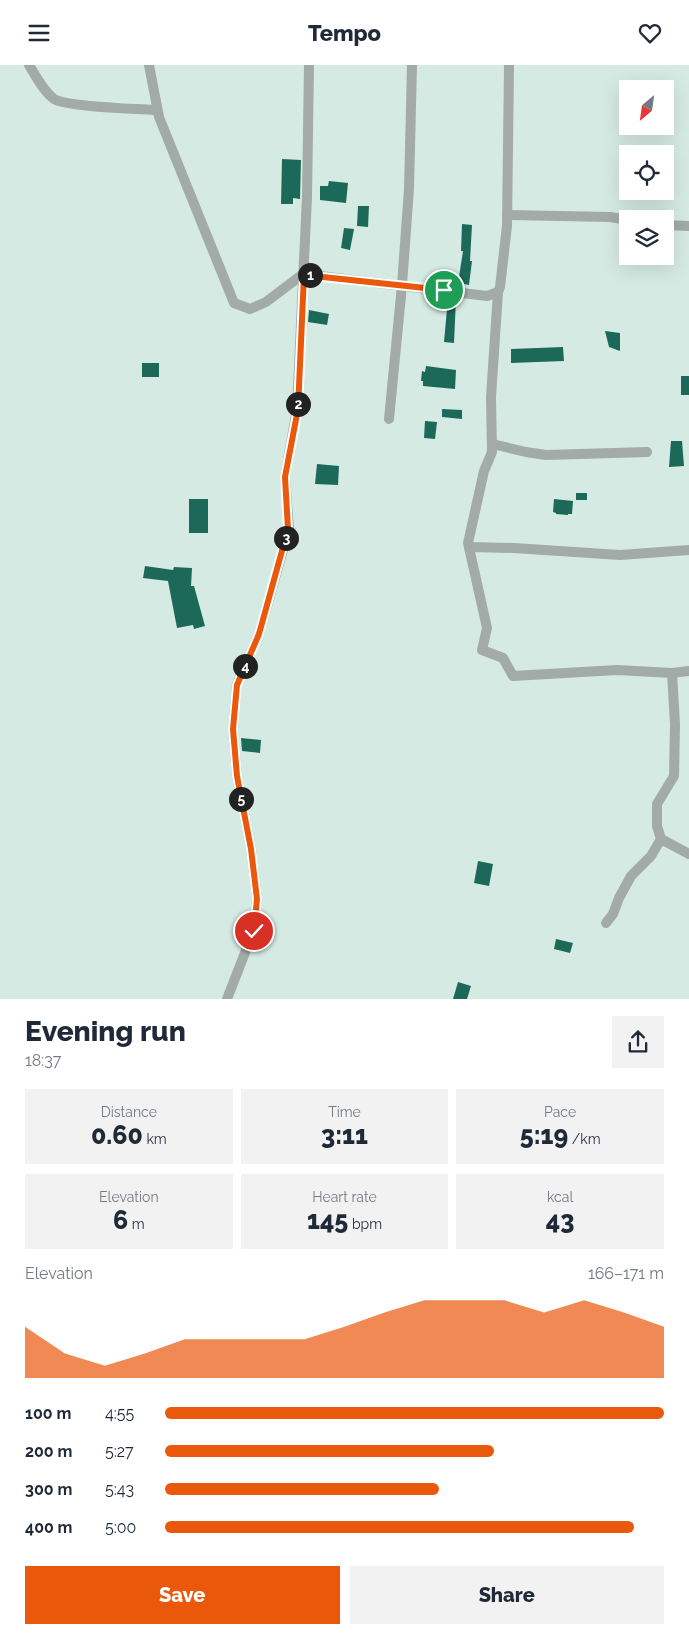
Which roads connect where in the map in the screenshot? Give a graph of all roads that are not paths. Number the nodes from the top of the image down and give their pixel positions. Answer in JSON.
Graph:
{"nodes":[{"id":1,"x":28,"y":65,"type":"edge"},
{"id":2,"x":149,"y":65,"type":"edge"},
{"id":3,"x":308,"y":65,"type":"edge"},
{"id":4,"x":412,"y":65,"type":"edge"},
{"id":5,"x":508,"y":65,"type":"edge"},
{"id":6,"x":157,"y":110,"type":"junction"},
{"id":7,"x":508,"y":215,"type":"junction"},
{"id":8,"x":619,"y":218,"type":"edge"},
{"id":9,"x":674,"y":225,"type":"edge"},
{"id":10,"x":689,"y":226,"type":"edge"},
{"id":11,"x":304,"y":275,"type":"junction"},
{"id":12,"x":402,"y":285,"type":"junction"},
{"id":13,"x":498,"y":292,"type":"junction"},
{"id":14,"x":389,"y":419,"type":"dead end"},
{"id":15,"x":492,"y":444,"type":"junction"},
{"id":16,"x":648,"y":452,"type":"dead end"},
{"id":17,"x":469,"y":547,"type":"junction"},
{"id":18,"x":689,"y":550,"type":"edge"},
{"id":19,"x":689,"y":671,"type":"edge"},
{"id":20,"x":672,"y":673,"type":"junction"},
{"id":21,"x":661,"y":839,"type":"junction"},
{"id":22,"x":689,"y":854,"type":"edge"},
{"id":23,"x":606,"y":923,"type":"dead end"},
{"id":24,"x":227,"y":999,"type":"edge"}],
"edges":[{"from":1,"to":6,"type":"street"},
{"from":2,"to":6,"type":"street"},
{"from":3,"to":11,"type":"street"},
{"from":4,"to":12,"type":"street"},
{"from":5,"to":7,"type":"street"},
{"from":6,"to":11,"type":"street"},
{"from":7,"to":8,"type":"street"},
{"from":7,"to":13,"type":"street"},
{"from":9,"to":10,"type":"street"},
{"from":11,"to":12,"type":"street"},
{"from":11,"to":24,"type":"street"},
{"from":12,"to":13,"type":"street"},
{"from":12,"to":14,"type":"street"},
{"from":13,"to":15,"type":"street"},
{"from":15,"to":16,"type":"street"},
{"from":15,"to":17,"type":"street"},
{"from":17,"to":18,"type":"street"},
{"from":17,"to":20,"type":"street"},
{"from":19,"to":20,"type":"street"},
{"from":20,"to":21,"type":"street"},
{"from":21,"to":22,"type":"street"},
{"from":21,"to":23,"type":"street"}]}
